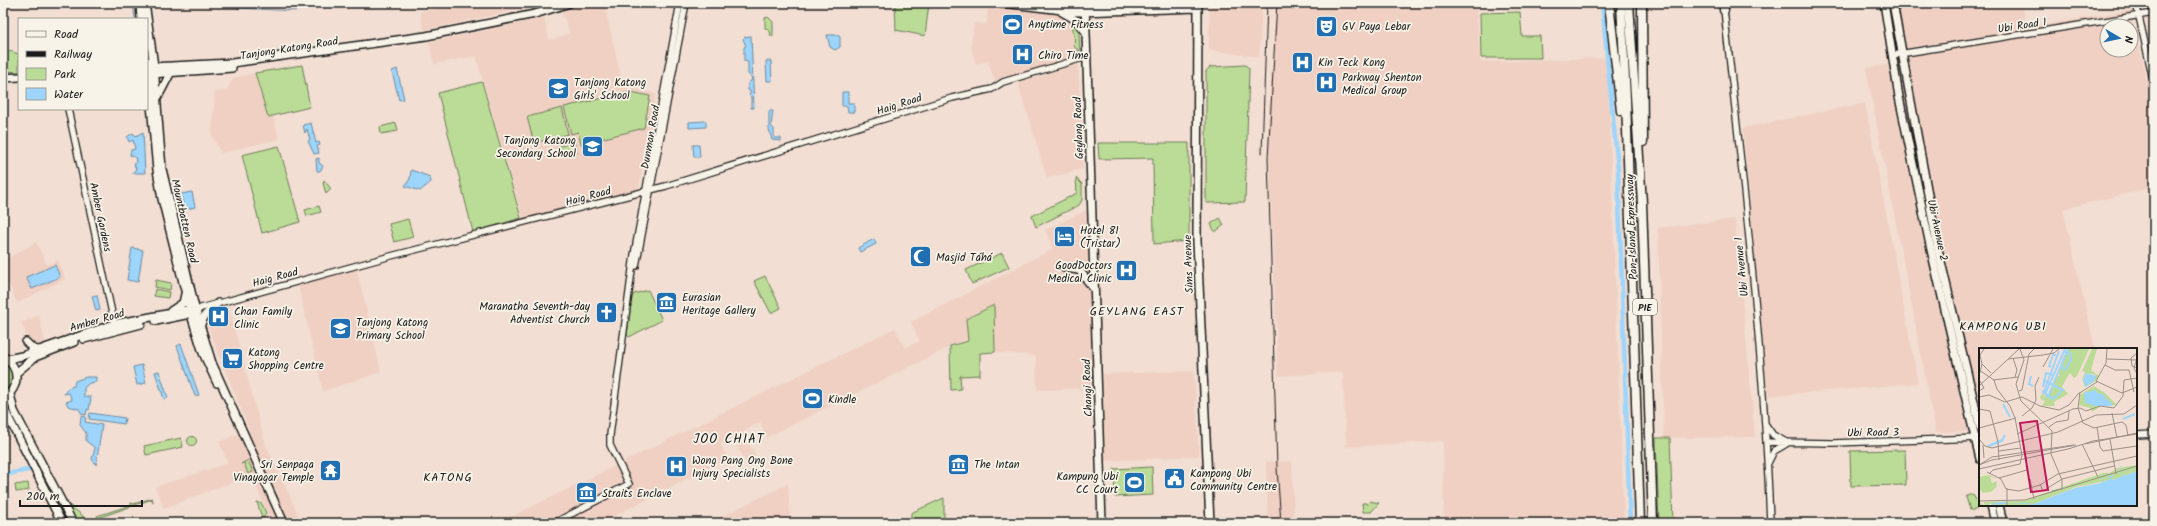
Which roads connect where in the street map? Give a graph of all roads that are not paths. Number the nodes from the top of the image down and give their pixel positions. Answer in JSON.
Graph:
{"nodes":[{"id":1,"x":141,"y":3,"type":"edge"},
{"id":2,"x":570,"y":3,"type":"edge"},
{"id":3,"x":680,"y":3,"type":"edge"},
{"id":4,"x":686,"y":3,"type":"edge"},
{"id":5,"x":1002,"y":3,"type":"edge"},
{"id":6,"x":1035,"y":3,"type":"edge"},
{"id":7,"x":1132,"y":3,"type":"edge"},
{"id":8,"x":1609,"y":3,"type":"edge"},
{"id":9,"x":1621,"y":3,"type":"edge"},
{"id":10,"x":1629,"y":3,"type":"edge"},
{"id":11,"x":1643,"y":3,"type":"edge"},
{"id":12,"x":1884,"y":3,"type":"edge"},
{"id":13,"x":1893,"y":3,"type":"edge"},
{"id":14,"x":2136,"y":3,"type":"edge"},
{"id":15,"x":1198,"y":5,"type":"edge"},
{"id":16,"x":1063,"y":6,"type":"edge"},
{"id":17,"x":1085,"y":6,"type":"edge"},
{"id":18,"x":1724,"y":6,"type":"edge"},
{"id":19,"x":2154,"y":13,"type":"edge"},
{"id":20,"x":2139,"y":16,"type":"junction"},
{"id":21,"x":141,"y":18,"type":"edge"},
{"id":22,"x":146,"y":18,"type":"edge"},
{"id":23,"x":1086,"y":32,"type":"junction"},
{"id":24,"x":426,"y":36,"type":"junction"},
{"id":25,"x":148,"y":49,"type":"edge"},
{"id":26,"x":1902,"y":53,"type":"junction"},
{"id":27,"x":1893,"y":55,"type":"junction"},
{"id":28,"x":1086,"y":56,"type":"junction"},
{"id":29,"x":149,"y":69,"type":"edge"},
{"id":30,"x":171,"y":72,"type":"junction"},
{"id":31,"x":18,"y":77,"type":"edge"},
{"id":32,"x":3,"y":78,"type":"edge"},
{"id":33,"x":3,"y":82,"type":"edge"},
{"id":34,"x":18,"y":82,"type":"edge"},
{"id":35,"x":2154,"y":84,"type":"edge"},
{"id":36,"x":148,"y":98,"type":"edge"},
{"id":37,"x":154,"y":104,"type":"junction"},
{"id":38,"x":68,"y":110,"type":"edge"},
{"id":39,"x":1627,"y":134,"type":"junction"},
{"id":40,"x":652,"y":188,"type":"junction"},
{"id":41,"x":645,"y":190,"type":"junction"},
{"id":42,"x":1642,"y":203,"type":"junction"},
{"id":43,"x":1094,"y":252,"type":"joint"},
{"id":44,"x":1064,"y":268,"type":"dead end"},
{"id":45,"x":633,"y":274,"type":"junction"},
{"id":46,"x":1094,"y":289,"type":"junction"},
{"id":47,"x":186,"y":292,"type":"junction"},
{"id":48,"x":218,"y":303,"type":"junction"},
{"id":49,"x":194,"y":310,"type":"junction"},
{"id":50,"x":170,"y":313,"type":"junction"},
{"id":51,"x":200,"y":326,"type":"junction"},
{"id":52,"x":115,"y":327,"type":"junction"},
{"id":53,"x":40,"y":350,"type":"junction"},
{"id":54,"x":24,"y":356,"type":"junction"},
{"id":55,"x":5,"y":358,"type":"edge"},
{"id":56,"x":16,"y":373,"type":"junction"},
{"id":57,"x":10,"y":394,"type":"junction"},
{"id":58,"x":3,"y":398,"type":"edge"},
{"id":59,"x":3,"y":407,"type":"edge"},
{"id":60,"x":1764,"y":423,"type":"junction"},
{"id":61,"x":1979,"y":423,"type":"edge"},
{"id":62,"x":2154,"y":434,"type":"edge"},
{"id":63,"x":242,"y":435,"type":"junction"},
{"id":64,"x":2137,"y":435,"type":"edge"},
{"id":65,"x":1978,"y":438,"type":"edge"},
{"id":66,"x":1766,"y":442,"type":"junction"},
{"id":67,"x":1788,"y":444,"type":"junction"},
{"id":68,"x":1979,"y":448,"type":"edge"},
{"id":69,"x":1768,"y":464,"type":"junction"},
{"id":70,"x":1991,"y":506,"type":"edge"},
{"id":71,"x":1999,"y":506,"type":"edge"},
{"id":72,"x":62,"y":523,"type":"edge"},
{"id":73,"x":73,"y":523,"type":"edge"},
{"id":74,"x":280,"y":523,"type":"edge"},
{"id":75,"x":284,"y":523,"type":"edge"},
{"id":76,"x":554,"y":523,"type":"edge"},
{"id":77,"x":1102,"y":523,"type":"edge"},
{"id":78,"x":1210,"y":523,"type":"edge"},
{"id":79,"x":1640,"y":523,"type":"edge"},
{"id":80,"x":1653,"y":523,"type":"edge"},
{"id":81,"x":1770,"y":523,"type":"edge"},
{"id":82,"x":1995,"y":523,"type":"edge"},
{"id":83,"x":2003,"y":523,"type":"edge"}],
"edges":[{"from":1,"to":21,"type":"main road","name":"Mountbatten Road"},
{"from":1,"to":22,"type":"main road","name":"Mountbatten Road"},
{"from":2,"to":24,"type":"main road","name":"Tanjong Katong Road"},
{"from":3,"to":41,"type":"street","name":"Dunman Road"},
{"from":4,"to":40,"type":"street","name":"Dunman Road"},
{"from":5,"to":16,"type":"main road"},
{"from":6,"to":16,"type":"main road"},
{"from":7,"to":17,"type":"main road"},
{"from":8,"to":39,"type":"highway"},
{"from":9,"to":39,"type":"highway","name":"Pan-Island Expressway","number":"PIE"},
{"from":10,"to":42,"type":"highway","name":"Pan-Island Expressway","number":"PIE"},
{"from":11,"to":42,"type":"highway"},
{"from":12,"to":27,"type":"main road","name":"Ubi Avenue 2"},
{"from":13,"to":26,"type":"main road","name":"Ubi Avenue 2"},
{"from":14,"to":20,"type":"street"},
{"from":15,"to":17,"type":"main road"},
{"from":15,"to":78,"type":"main road","name":"Sims Avenue"},
{"from":16,"to":17,"type":"main road"},
{"from":16,"to":23,"type":"main road"},
{"from":17,"to":23,"type":"main road","name":"Geylang Road"},
{"from":18,"to":60,"type":"street","name":"Ubi Avenue 1"},
{"from":19,"to":20,"type":"street","name":"Ubi Road 1"},
{"from":20,"to":26,"type":"street","name":"Ubi Road 1"},
{"from":20,"to":35,"type":"street"},
{"from":23,"to":28,"type":"main road","name":"Geylang Road"},
{"from":24,"to":29,"type":"main road","name":"Tanjong Katong Road"},
{"from":24,"to":30,"type":"main road","name":"Tanjong Katong Road"},
{"from":25,"to":29,"type":"main road","name":"Mountbatten Road"},
{"from":26,"to":27,"type":"street","name":"Ubi Road 1"},
{"from":26,"to":61,"type":"main road","name":"Ubi Avenue 2"},
{"from":27,"to":65,"type":"main road","name":"Ubi Avenue 2"},
{"from":28,"to":40,"type":"street","name":"Haig Road"},
{"from":28,"to":43,"type":"main road","name":"Geylang Road"},
{"from":29,"to":30,"type":"main road","name":"Tanjong Katong Road"},
{"from":29,"to":37,"type":"main road","name":"Mountbatten Road"},
{"from":30,"to":37,"type":"main road"},
{"from":31,"to":32,"type":"main road"},
{"from":33,"to":34,"type":"main road"},
{"from":36,"to":37,"type":"main road"},
{"from":37,"to":47,"type":"main road","name":"Mountbatten Road"},
{"from":37,"to":49,"type":"main road","name":"Mountbatten Road"},
{"from":38,"to":52,"type":"street","name":"Amber Gardens"},
{"from":39,"to":79,"type":"highway","name":"Pan-Island Expressway","number":"PIE"},
{"from":40,"to":41,"type":"street","name":"Haig Road"},
{"from":40,"to":45,"type":"street","name":"Dunman Road"},
{"from":41,"to":45,"type":"street","name":"Dunman Road"},
{"from":41,"to":48,"type":"street","name":"Haig Road"},
{"from":42,"to":80,"type":"highway","name":"Pan-Island Expressway","number":"PIE"},
{"from":43,"to":46,"type":"main road","name":"Changi Road"},
{"from":44,"to":46,"type":"main road"},
{"from":45,"to":76,"type":"street","name":"Dunman Road"},
{"from":46,"to":77,"type":"main road","name":"Changi Road"},
{"from":47,"to":49,"type":"main road","name":"Mountbatten Road"},
{"from":47,"to":50,"type":"main road"},
{"from":48,"to":49,"type":"street","name":"Haig Road"},
{"from":48,"to":51,"type":"main road"},
{"from":49,"to":50,"type":"main road","name":"Amber Road"},
{"from":49,"to":51,"type":"main road","name":"Mountbatten Road"},
{"from":49,"to":52,"type":"main road","name":"Amber Road"},
{"from":49,"to":63,"type":"main road","name":"Mountbatten Road"},
{"from":50,"to":52,"type":"main road","name":"Amber Road"},
{"from":51,"to":63,"type":"main road","name":"Mountbatten Road"},
{"from":52,"to":53,"type":"main road","name":"Amber Road"},
{"from":52,"to":56,"type":"main road","name":"Amber Road"},
{"from":53,"to":54,"type":"main road","name":"Amber Road"},
{"from":53,"to":54,"type":"main road"},
{"from":54,"to":55,"type":"main road","name":"Amber Road"},
{"from":55,"to":56,"type":"main road","name":"Amber Road"},
{"from":56,"to":57,"type":"main road"},
{"from":57,"to":58,"type":"main road"},
{"from":57,"to":73,"type":"main road"},
{"from":59,"to":72,"type":"main road"},
{"from":60,"to":66,"type":"street","name":"Ubi Avenue 1"},
{"from":60,"to":67,"type":"street"},
{"from":62,"to":64,"type":"street"},
{"from":63,"to":74,"type":"main road"},
{"from":63,"to":75,"type":"main road"},
{"from":65,"to":67,"type":"street","name":"Ubi Road 3"},
{"from":65,"to":68,"type":"main road","name":"Ubi Avenue 2"},
{"from":66,"to":67,"type":"street","name":"Ubi Road 3"},
{"from":66,"to":69,"type":"street","name":"Ubi Avenue 1"},
{"from":67,"to":69,"type":"street"},
{"from":69,"to":81,"type":"street","name":"Ubi Avenue 1"},
{"from":70,"to":82,"type":"main road"},
{"from":71,"to":83,"type":"main road"}]}
